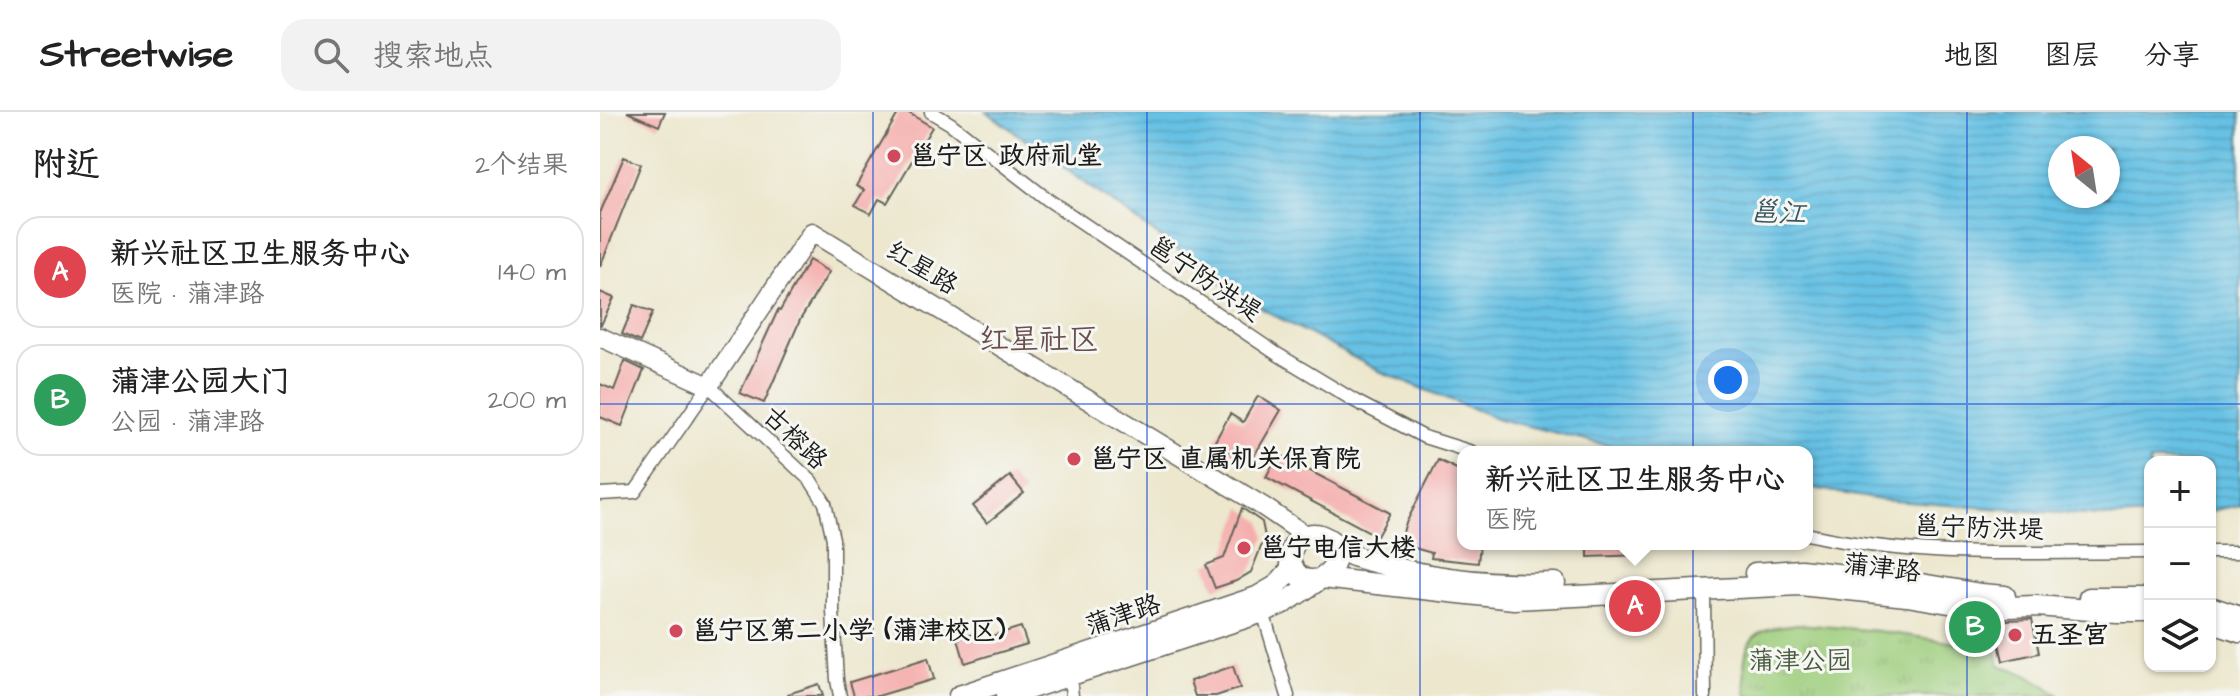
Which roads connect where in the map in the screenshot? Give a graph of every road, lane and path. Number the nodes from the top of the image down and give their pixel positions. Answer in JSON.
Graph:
{"nodes":[{"id":1,"x":931,"y":112,"type":"edge"},
{"id":2,"x":600,"y":337,"type":"edge"},
{"id":3,"x":709,"y":386,"type":"junction"},
{"id":4,"x":1457,"y":447,"type":"edge"},
{"id":5,"x":600,"y":494,"type":"edge"},
{"id":6,"x":1305,"y":535,"type":"junction"},
{"id":7,"x":1813,"y":535,"type":"edge"},
{"id":8,"x":1333,"y":544,"type":"junction"},
{"id":9,"x":2144,"y":552,"type":"edge"},
{"id":10,"x":2216,"y":552,"type":"edge"},
{"id":11,"x":2240,"y":552,"type":"edge"},
{"id":12,"x":1293,"y":567,"type":"junction"},
{"id":13,"x":1322,"y":578,"type":"junction"},
{"id":14,"x":1704,"y":588,"type":"junction"},
{"id":15,"x":2144,"y":598,"type":"edge"},
{"id":16,"x":2216,"y":609,"type":"edge"},
{"id":17,"x":1263,"y":612,"type":"junction"},
{"id":18,"x":2144,"y":612,"type":"edge"},
{"id":19,"x":2240,"y":617,"type":"edge"},
{"id":20,"x":2216,"y":624,"type":"edge"},
{"id":21,"x":2240,"y":632,"type":"edge"},
{"id":22,"x":1071,"y":686,"type":"edge"},
{"id":23,"x":840,"y":696,"type":"edge"},
{"id":24,"x":959,"y":696,"type":"edge"},
{"id":25,"x":1007,"y":696,"type":"edge"},
{"id":26,"x":1288,"y":696,"type":"edge"},
{"id":27,"x":1705,"y":696,"type":"edge"}],
"edges":[{"from":1,"to":4,"type":"street","name":"邕宁防洪堤"},
{"from":2,"to":3,"type":"main road"},
{"from":3,"to":5,"type":"street"},
{"from":3,"to":6,"type":"main road","name":"红星路"},
{"from":3,"to":23,"type":"street","name":"古榕路"},
{"from":6,"to":8,"type":"main road","name":"蒲津路"},
{"from":6,"to":12,"type":"main road","name":"蒲津路"},
{"from":7,"to":9,"type":"street","name":"邕宁防洪堤"},
{"from":8,"to":13,"type":"main road"},
{"from":8,"to":15,"type":"main road","name":"蒲津路"},
{"from":10,"to":11,"type":"street"},
{"from":12,"to":13,"type":"main road","name":"蒲津路"},
{"from":12,"to":24,"type":"main road","name":"蒲津路"},
{"from":13,"to":14,"type":"main road","name":"蒲津路"},
{"from":13,"to":17,"type":"main road","name":"蒲津路"},
{"from":14,"to":18,"type":"main road","name":"蒲津路"},
{"from":14,"to":27,"type":"street"},
{"from":16,"to":19,"type":"main road"},
{"from":17,"to":22,"type":"main road","name":"蒲津路"},
{"from":17,"to":26,"type":"street"},
{"from":20,"to":21,"type":"main road"},
{"from":22,"to":25,"type":"main road","name":"蒲津路"}]}
